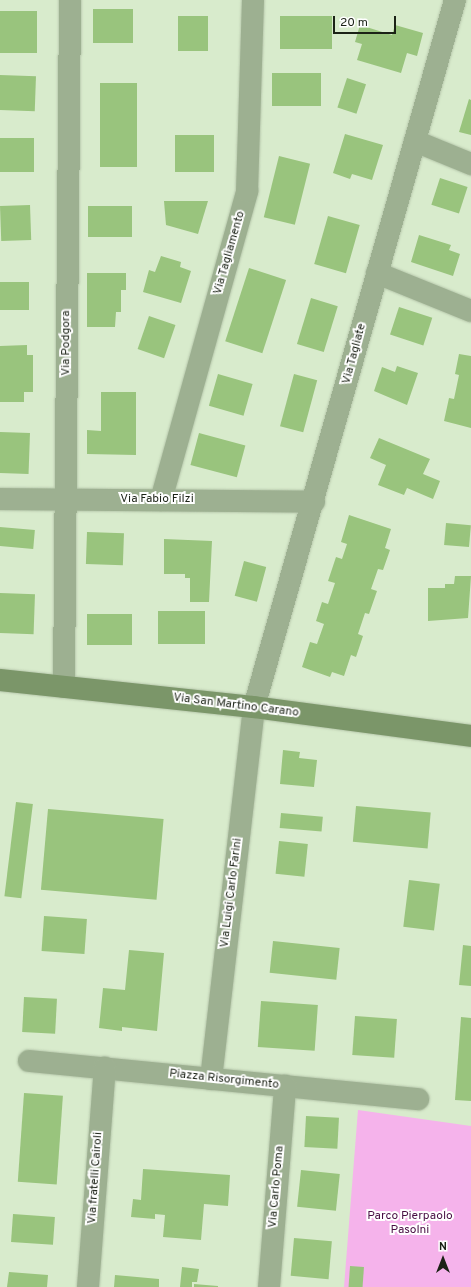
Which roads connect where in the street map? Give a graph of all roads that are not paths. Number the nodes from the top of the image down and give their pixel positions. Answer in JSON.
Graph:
{"nodes":[{"id":1,"x":70,"y":0,"type":"edge"},
{"id":2,"x":253,"y":0,"type":"edge"},
{"id":3,"x":455,"y":0,"type":"edge"},
{"id":4,"x":415,"y":140,"type":"junction"},
{"id":5,"x":471,"y":164,"type":"edge"},
{"id":6,"x":377,"y":273,"type":"junction"},
{"id":7,"x":471,"y":311,"type":"edge"},
{"id":8,"x":0,"y":500,"type":"edge"},
{"id":9,"x":66,"y":500,"type":"junction"},
{"id":10,"x":161,"y":500,"type":"junction"},
{"id":11,"x":314,"y":502,"type":"junction"},
{"id":12,"x":0,"y":680,"type":"edge"},
{"id":13,"x":64,"y":686,"type":"junction"},
{"id":14,"x":254,"y":707,"type":"junction"},
{"id":15,"x":471,"y":736,"type":"edge"},
{"id":16,"x":30,"y":1060,"type":"dead end"},
{"id":17,"x":105,"y":1068,"type":"junction"},
{"id":18,"x":211,"y":1079,"type":"junction"},
{"id":19,"x":285,"y":1086,"type":"junction"},
{"id":20,"x":418,"y":1099,"type":"dead end"},
{"id":21,"x":88,"y":1287,"type":"edge"},
{"id":22,"x":269,"y":1287,"type":"edge"}],
"edges":[{"from":1,"to":9,"type":"street","name":"Via Podgora"},
{"from":2,"to":10,"type":"street","name":"Via Tagliamento"},
{"from":3,"to":4,"type":"street","name":"Via Tagliate"},
{"from":4,"to":5,"type":"street"},
{"from":4,"to":6,"type":"street","name":"Via Tagliate"},
{"from":6,"to":7,"type":"street"},
{"from":6,"to":11,"type":"street","name":"Via Tagliate"},
{"from":8,"to":9,"type":"street","name":"Via Fabio Filzi"},
{"from":9,"to":10,"type":"street","name":"Via Fabio Filzi"},
{"from":9,"to":13,"type":"street","name":"Via Podgora"},
{"from":10,"to":11,"type":"street","name":"Via Fabio Filzi"},
{"from":11,"to":14,"type":"street","name":"Via Tagliate"},
{"from":12,"to":13,"type":"street","name":"Via San Martino Carano"},
{"from":13,"to":14,"type":"street","name":"Via San Martino Carano"},
{"from":14,"to":15,"type":"street","name":"Via San Martino Carano"},
{"from":14,"to":18,"type":"street","name":"Via Luigi Carlo Farini"},
{"from":16,"to":17,"type":"street","name":"Piazza Risorgimento"},
{"from":17,"to":18,"type":"street","name":"Piazza Risorgimento"},
{"from":17,"to":21,"type":"street","name":"Via fratelli Cairoli"},
{"from":18,"to":19,"type":"street","name":"Piazza Risorgimento"},
{"from":19,"to":20,"type":"street","name":"Piazza Risorgimento"},
{"from":19,"to":22,"type":"street","name":"Via Carlo Poma"}]}
